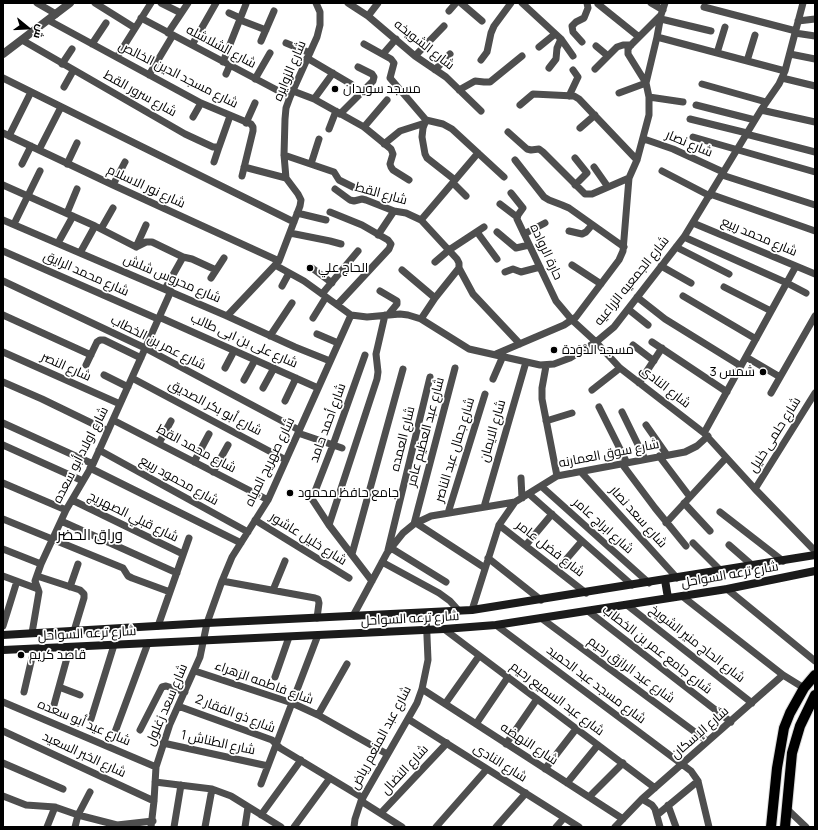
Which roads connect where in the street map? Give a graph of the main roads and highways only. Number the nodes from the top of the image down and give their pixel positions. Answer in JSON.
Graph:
{"nodes":[{"id":1,"x":815,"y":555,"type":"edge"},
{"id":2,"x":815,"y":572,"type":"edge"},
{"id":3,"x":665,"y":580,"type":"junction"},
{"id":4,"x":668,"y":598,"type":"junction"},
{"id":5,"x":3,"y":635,"type":"edge"},
{"id":6,"x":3,"y":650,"type":"edge"},
{"id":7,"x":815,"y":675,"type":"edge"},
{"id":8,"x":814,"y":702,"type":"edge"},
{"id":9,"x":770,"y":827,"type":"edge"},
{"id":10,"x":785,"y":827,"type":"edge"}],
"edges":[{"from":1,"to":3,"type":"main road","name":"شارع ترعه السواحل"},
{"from":2,"to":4,"type":"main road","name":"شارع ترعه السواحل"},
{"from":3,"to":4,"type":"main road"},
{"from":3,"to":5,"type":"main road","name":"شارع ترعه السواحل"},
{"from":4,"to":6,"type":"main road","name":"شارع ترعه السواحل"},
{"from":7,"to":9,"type":"main road"},
{"from":8,"to":10,"type":"main road"}]}
